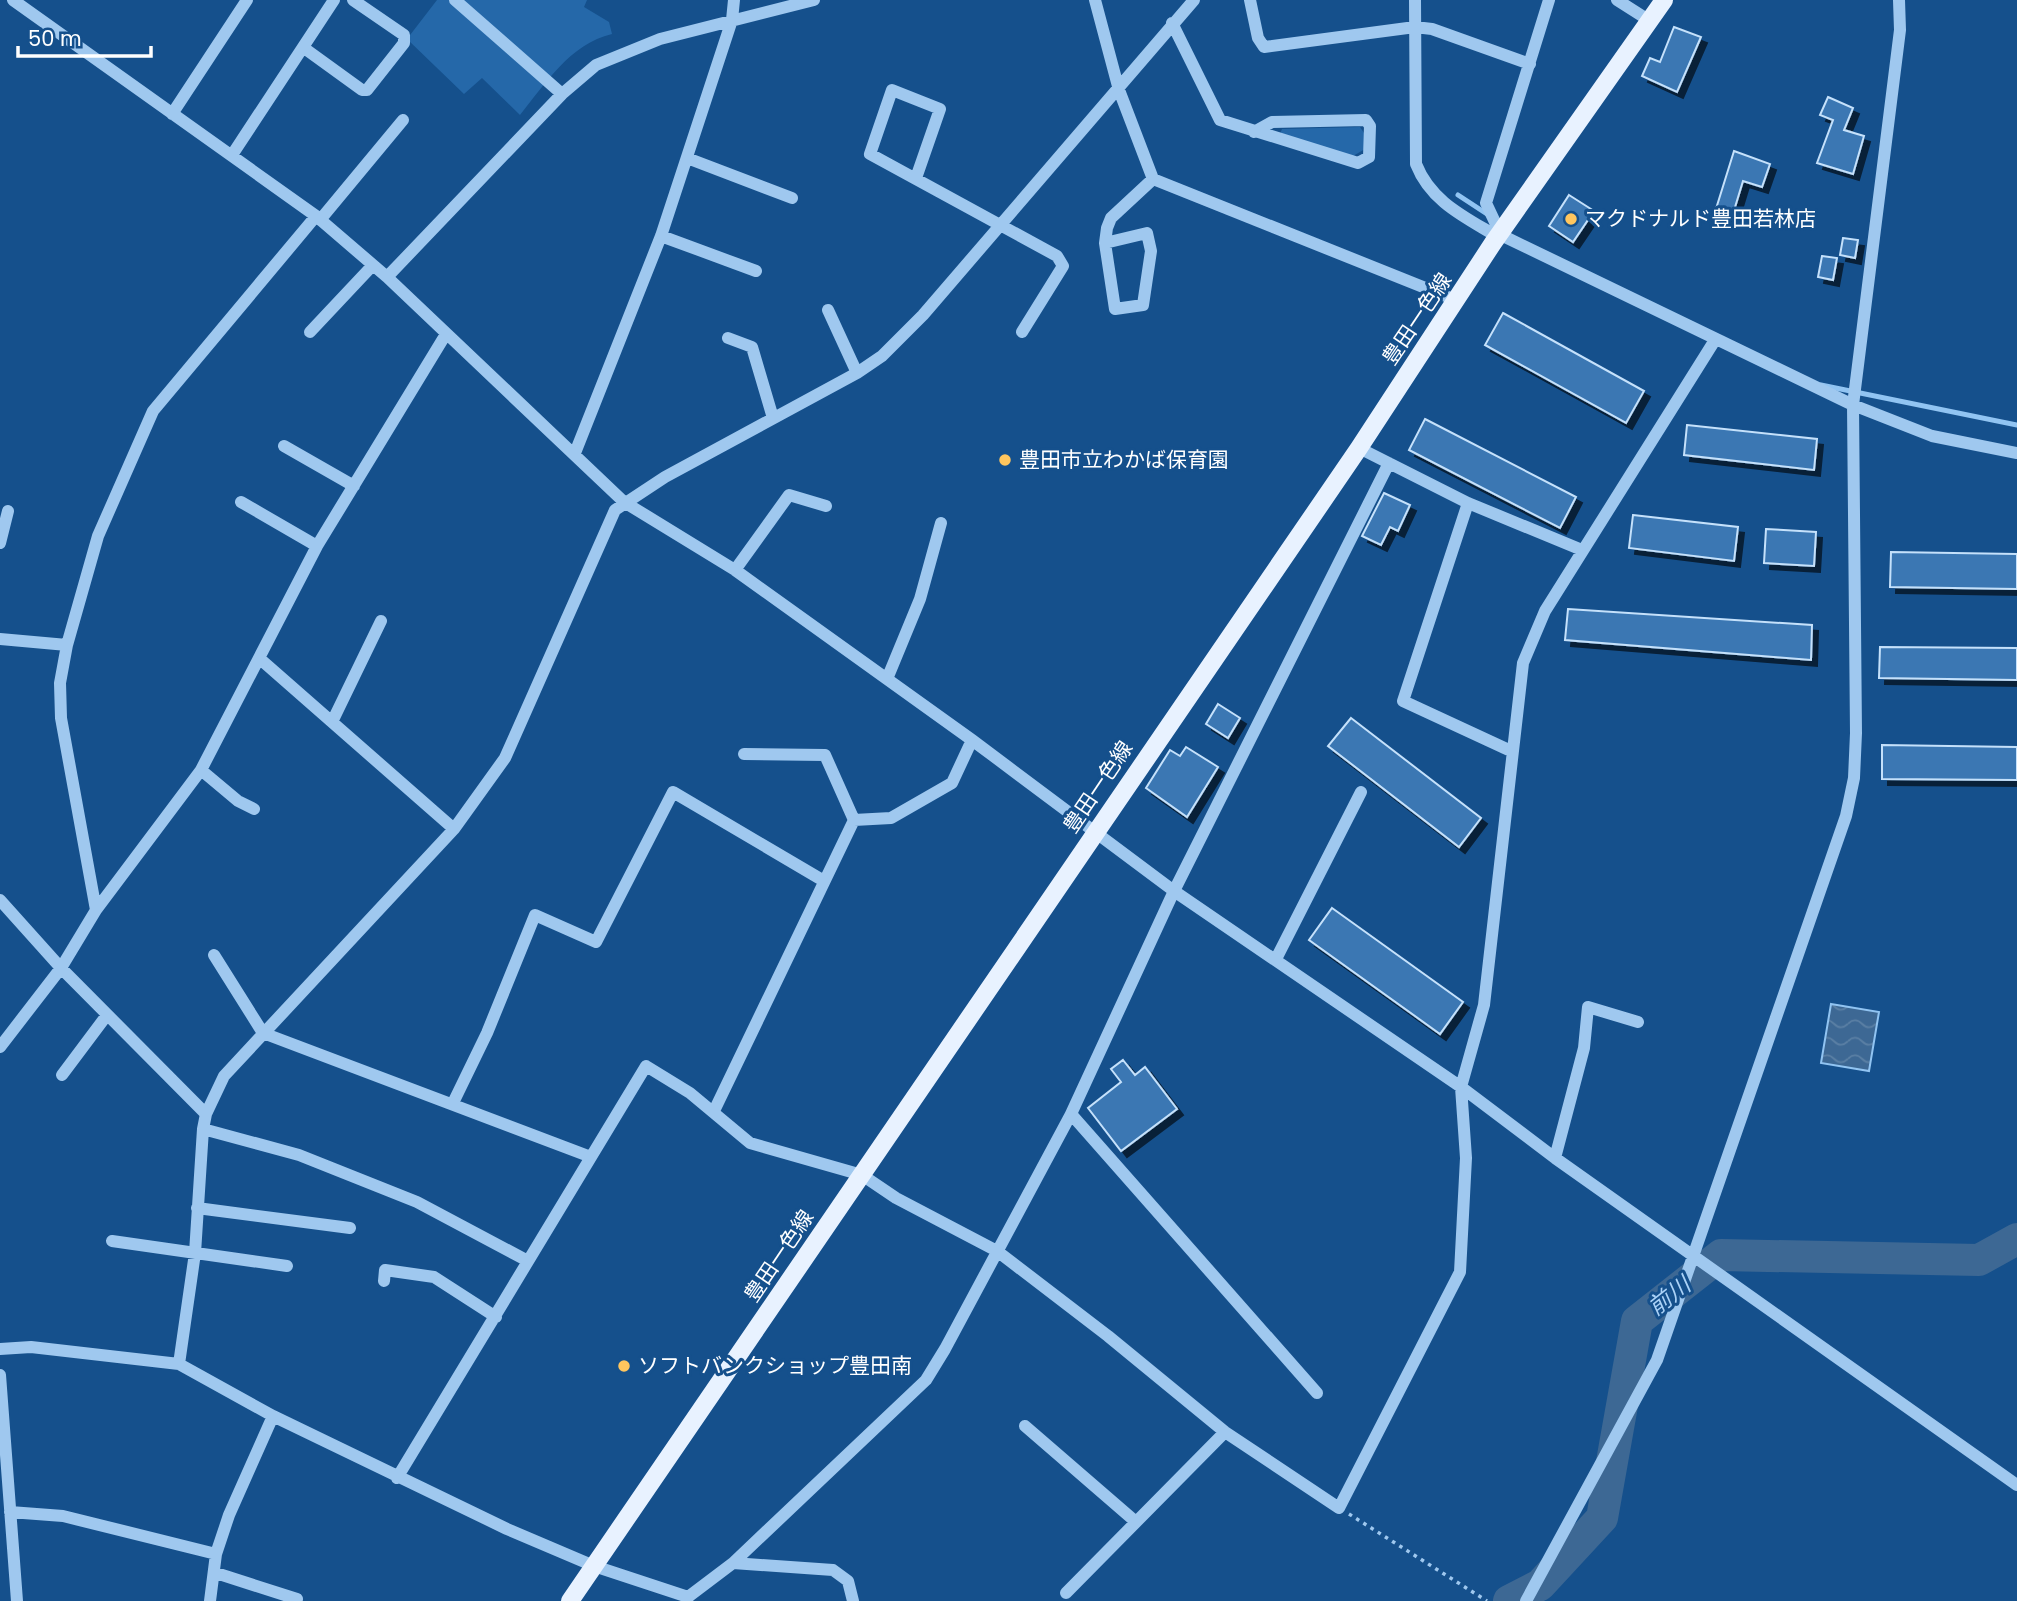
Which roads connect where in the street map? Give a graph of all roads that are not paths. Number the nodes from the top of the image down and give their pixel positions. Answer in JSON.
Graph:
{"nodes":[{"id":1,"x":13,"y":0,"type":"edge"},
{"id":2,"x":247,"y":0,"type":"edge"},
{"id":3,"x":334,"y":0,"type":"edge"},
{"id":4,"x":353,"y":0,"type":"edge"},
{"id":5,"x":455,"y":0,"type":"edge"},
{"id":6,"x":734,"y":0,"type":"edge"},
{"id":7,"x":814,"y":0,"type":"edge"},
{"id":8,"x":1095,"y":0,"type":"edge"},
{"id":9,"x":1194,"y":0,"type":"edge"},
{"id":10,"x":1250,"y":0,"type":"edge"},
{"id":11,"x":1415,"y":0,"type":"edge"},
{"id":12,"x":1549,"y":0,"type":"edge"},
{"id":13,"x":1617,"y":0,"type":"edge"},
{"id":14,"x":1664,"y":0,"type":"edge"},
{"id":15,"x":1899,"y":0,"type":"edge"},
{"id":16,"x":732,"y":20,"type":"junction"},
{"id":17,"x":1650,"y":21,"type":"junction"},
{"id":18,"x":1172,"y":23,"type":"junction"},
{"id":19,"x":1415,"y":27,"type":"junction"},
{"id":20,"x":304,"y":48,"type":"junction"},
{"id":21,"x":1530,"y":64,"type":"junction"},
{"id":22,"x":1119,"y":90,"type":"junction"},
{"id":23,"x":562,"y":94,"type":"junction"},
{"id":24,"x":172,"y":114,"type":"junction"},
{"id":25,"x":403,"y":120,"type":"dead end"},
{"id":26,"x":1254,"y":132,"type":"junction"},
{"id":27,"x":232,"y":155,"type":"junction"},
{"id":28,"x":687,"y":158,"type":"junction"},
{"id":29,"x":916,"y":178,"type":"junction"},
{"id":30,"x":1153,"y":179,"type":"junction"},
{"id":31,"x":792,"y":198,"type":"dead end"},
{"id":32,"x":318,"y":218,"type":"junction"},
{"id":33,"x":1002,"y":223,"type":"junction"},
{"id":34,"x":661,"y":236,"type":"junction"},
{"id":35,"x":1499,"y":236,"type":"junction"},
{"id":36,"x":1105,"y":243,"type":"junction"},
{"id":37,"x":373,"y":265,"type":"junction"},
{"id":38,"x":756,"y":271,"type":"dead end"},
{"id":39,"x":387,"y":277,"type":"junction"},
{"id":40,"x":1458,"y":301,"type":"junction"},
{"id":41,"x":828,"y":310,"type":"dead end"},
{"id":42,"x":310,"y":332,"type":"dead end"},
{"id":43,"x":1022,"y":332,"type":"dead end"},
{"id":44,"x":446,"y":334,"type":"junction"},
{"id":45,"x":728,"y":338,"type":"dead end"},
{"id":46,"x":1715,"y":340,"type":"junction"},
{"id":47,"x":857,"y":373,"type":"junction"},
{"id":48,"x":1853,"y":405,"type":"junction"},
{"id":49,"x":773,"y":418,"type":"junction"},
{"id":50,"x":284,"y":446,"type":"dead end"},
{"id":51,"x":1359,"y":448,"type":"junction"},
{"id":52,"x":575,"y":453,"type":"junction"},
{"id":53,"x":2017,"y":453,"type":"edge"},
{"id":54,"x":1389,"y":463,"type":"junction"},
{"id":55,"x":354,"y":486,"type":"junction"},
{"id":56,"x":241,"y":502,"type":"dead end"},
{"id":57,"x":624,"y":502,"type":"junction"},
{"id":58,"x":1468,"y":503,"type":"junction"},
{"id":59,"x":825,"y":506,"type":"dead end"},
{"id":60,"x":8,"y":511,"type":"dead end"},
{"id":61,"x":941,"y":523,"type":"dead end"},
{"id":62,"x":0,"y":543,"type":"edge"},
{"id":63,"x":317,"y":546,"type":"junction"},
{"id":64,"x":1582,"y":550,"type":"junction"},
{"id":65,"x":735,"y":570,"type":"junction"},
{"id":66,"x":382,"y":621,"type":"dead end"},
{"id":67,"x":0,"y":639,"type":"edge"},
{"id":68,"x":67,"y":645,"type":"junction"},
{"id":69,"x":259,"y":658,"type":"junction"},
{"id":70,"x":887,"y":679,"type":"junction"},
{"id":71,"x":332,"y":720,"type":"junction"},
{"id":72,"x":972,"y":740,"type":"junction"},
{"id":73,"x":1511,"y":751,"type":"junction"},
{"id":74,"x":744,"y":754,"type":"dead end"},
{"id":75,"x":201,"y":770,"type":"junction"},
{"id":76,"x":1361,"y":792,"type":"dead end"},
{"id":77,"x":254,"y":809,"type":"dead end"},
{"id":78,"x":854,"y":820,"type":"junction"},
{"id":79,"x":454,"y":830,"type":"junction"},
{"id":80,"x":1094,"y":833,"type":"junction"},
{"id":81,"x":824,"y":881,"type":"junction"},
{"id":82,"x":1174,"y":891,"type":"junction"},
{"id":83,"x":0,"y":900,"type":"edge"},
{"id":84,"x":96,"y":910,"type":"junction"},
{"id":85,"x":214,"y":955,"type":"dead end"},
{"id":86,"x":1276,"y":959,"type":"junction"},
{"id":87,"x":61,"y":968,"type":"junction"},
{"id":88,"x":107,"y":1014,"type":"junction"},
{"id":89,"x":1638,"y":1023,"type":"dead end"},
{"id":90,"x":263,"y":1033,"type":"junction"},
{"id":91,"x":0,"y":1047,"type":"edge"},
{"id":92,"x":62,"y":1075,"type":"dead end"},
{"id":93,"x":1461,"y":1087,"type":"junction"},
{"id":94,"x":453,"y":1103,"type":"junction"},
{"id":95,"x":714,"y":1111,"type":"junction"},
{"id":96,"x":206,"y":1114,"type":"junction"},
{"id":97,"x":1071,"y":1114,"type":"junction"},
{"id":98,"x":203,"y":1129,"type":"junction"},
{"id":99,"x":591,"y":1157,"type":"junction"},
{"id":100,"x":1555,"y":1158,"type":"junction"},
{"id":101,"x":862,"y":1174,"type":"junction"},
{"id":102,"x":197,"y":1208,"type":"junction"},
{"id":103,"x":350,"y":1228,"type":"dead end"},
{"id":104,"x":112,"y":1241,"type":"dead end"},
{"id":105,"x":997,"y":1251,"type":"junction"},
{"id":106,"x":195,"y":1253,"type":"junction"},
{"id":107,"x":1694,"y":1256,"type":"junction"},
{"id":108,"x":528,"y":1261,"type":"junction"},
{"id":109,"x":287,"y":1266,"type":"dead end"},
{"id":110,"x":384,"y":1281,"type":"dead end"},
{"id":111,"x":496,"y":1317,"type":"junction"},
{"id":112,"x":0,"y":1349,"type":"edge"},
{"id":113,"x":179,"y":1364,"type":"junction"},
{"id":114,"x":0,"y":1375,"type":"edge"},
{"id":115,"x":1317,"y":1393,"type":"dead end"},
{"id":116,"x":273,"y":1416,"type":"junction"},
{"id":117,"x":1025,"y":1426,"type":"dead end"},
{"id":118,"x":1225,"y":1432,"type":"junction"},
{"id":119,"x":397,"y":1478,"type":"junction"},
{"id":120,"x":2017,"y":1485,"type":"edge"},
{"id":121,"x":10,"y":1512,"type":"junction"},
{"id":122,"x":1136,"y":1522,"type":"junction"},
{"id":123,"x":6,"y":1534,"type":"edge"},
{"id":124,"x":216,"y":1554,"type":"junction"},
{"id":125,"x":733,"y":1563,"type":"junction"},
{"id":126,"x":594,"y":1566,"type":"junction"},
{"id":127,"x":216,"y":1573,"type":"junction"},
{"id":128,"x":1066,"y":1594,"type":"dead end"},
{"id":129,"x":297,"y":1599,"type":"dead end"},
{"id":130,"x":688,"y":1599,"type":"edge"},
{"id":131,"x":17,"y":1601,"type":"edge"},
{"id":132,"x":210,"y":1601,"type":"edge"},
{"id":133,"x":570,"y":1601,"type":"edge"},
{"id":134,"x":853,"y":1601,"type":"edge"},
{"id":135,"x":1526,"y":1601,"type":"edge"}],
"edges":[{"from":1,"to":24,"type":"street"},
{"from":2,"to":24,"type":"street"},
{"from":3,"to":20,"type":"street"},
{"from":4,"to":20,"type":"street"},
{"from":5,"to":23,"type":"street"},
{"from":6,"to":16,"type":"street"},
{"from":7,"to":16,"type":"street"},
{"from":8,"to":22,"type":"street"},
{"from":9,"to":18,"type":"street"},
{"from":10,"to":19,"type":"street"},
{"from":11,"to":19,"type":"street"},
{"from":12,"to":21,"type":"street"},
{"from":13,"to":17,"type":"street"},
{"from":14,"to":17,"type":"main road","name":"豊田一色線"},
{"from":15,"to":48,"type":"street"},
{"from":16,"to":23,"type":"street"},
{"from":16,"to":28,"type":"street"},
{"from":17,"to":35,"type":"main road","name":"豊田一色線"},
{"from":18,"to":22,"type":"street"},
{"from":18,"to":26,"type":"street"},
{"from":19,"to":21,"type":"street"},
{"from":19,"to":35,"type":"street"},
{"from":20,"to":27,"type":"street"},
{"from":21,"to":35,"type":"street"},
{"from":22,"to":30,"type":"street"},
{"from":22,"to":33,"type":"street"},
{"from":23,"to":39,"type":"street"},
{"from":24,"to":27,"type":"street"},
{"from":25,"to":32,"type":"street"},
{"from":26,"to":26,"type":"street"},
{"from":27,"to":32,"type":"street"},
{"from":28,"to":31,"type":"street"},
{"from":28,"to":34,"type":"street"},
{"from":29,"to":29,"type":"street"},
{"from":29,"to":33,"type":"street"},
{"from":30,"to":36,"type":"street"},
{"from":30,"to":40,"type":"street"},
{"from":32,"to":37,"type":"street"},
{"from":32,"to":68,"type":"street"},
{"from":33,"to":43,"type":"street"},
{"from":33,"to":47,"type":"street"},
{"from":34,"to":38,"type":"street"},
{"from":34,"to":52,"type":"street"},
{"from":35,"to":40,"type":"main road","name":"豊田一色線"},
{"from":35,"to":46,"type":"street"},
{"from":36,"to":36,"type":"street"},
{"from":37,"to":39,"type":"street"},
{"from":37,"to":42,"type":"street"},
{"from":39,"to":44,"type":"street"},
{"from":40,"to":51,"type":"main road","name":"豊田一色線"},
{"from":41,"to":47,"type":"street"},
{"from":44,"to":52,"type":"street"},
{"from":44,"to":55,"type":"street"},
{"from":45,"to":49,"type":"street"},
{"from":46,"to":48,"type":"street"},
{"from":46,"to":64,"type":"street"},
{"from":47,"to":49,"type":"street"},
{"from":48,"to":53,"type":"street"},
{"from":48,"to":107,"type":"street"},
{"from":49,"to":57,"type":"street"},
{"from":50,"to":55,"type":"street"},
{"from":51,"to":54,"type":"street"},
{"from":51,"to":80,"type":"main road","name":"豊田一色線"},
{"from":52,"to":57,"type":"street"},
{"from":54,"to":58,"type":"street"},
{"from":54,"to":82,"type":"street"},
{"from":55,"to":63,"type":"street"},
{"from":56,"to":63,"type":"street"},
{"from":57,"to":65,"type":"street"},
{"from":57,"to":79,"type":"street"},
{"from":58,"to":64,"type":"street"},
{"from":58,"to":73,"type":"street"},
{"from":59,"to":65,"type":"street"},
{"from":60,"to":62,"type":"street"},
{"from":61,"to":70,"type":"street"},
{"from":63,"to":69,"type":"street"},
{"from":64,"to":73,"type":"street"},
{"from":65,"to":70,"type":"street"},
{"from":66,"to":71,"type":"street"},
{"from":67,"to":68,"type":"street"},
{"from":68,"to":84,"type":"street"},
{"from":69,"to":71,"type":"street"},
{"from":69,"to":75,"type":"street"},
{"from":70,"to":72,"type":"street"},
{"from":71,"to":79,"type":"street"},
{"from":72,"to":78,"type":"street"},
{"from":72,"to":80,"type":"street"},
{"from":73,"to":93,"type":"street"},
{"from":74,"to":78,"type":"street"},
{"from":75,"to":77,"type":"street"},
{"from":75,"to":84,"type":"street"},
{"from":76,"to":86,"type":"street"},
{"from":78,"to":81,"type":"street"},
{"from":79,"to":90,"type":"street"},
{"from":80,"to":82,"type":"street"},
{"from":80,"to":101,"type":"main road","name":"豊田一色線"},
{"from":81,"to":94,"type":"street"},
{"from":81,"to":95,"type":"street"},
{"from":82,"to":86,"type":"street"},
{"from":82,"to":97,"type":"street"},
{"from":83,"to":87,"type":"street"},
{"from":84,"to":87,"type":"street"},
{"from":85,"to":90,"type":"street"},
{"from":86,"to":93,"type":"street"},
{"from":87,"to":88,"type":"street"},
{"from":87,"to":91,"type":"street"},
{"from":88,"to":92,"type":"street"},
{"from":88,"to":96,"type":"street"},
{"from":89,"to":100,"type":"street"},
{"from":90,"to":94,"type":"street"},
{"from":90,"to":96,"type":"street"},
{"from":93,"to":100,"type":"street"},
{"from":93,"to":118,"type":"street"},
{"from":94,"to":99,"type":"street"},
{"from":95,"to":99,"type":"street"},
{"from":95,"to":101,"type":"street"},
{"from":96,"to":98,"type":"street"},
{"from":97,"to":105,"type":"street"},
{"from":97,"to":115,"type":"street"},
{"from":98,"to":102,"type":"street"},
{"from":98,"to":108,"type":"street"},
{"from":99,"to":108,"type":"street"},
{"from":100,"to":107,"type":"street"},
{"from":101,"to":105,"type":"street"},
{"from":101,"to":126,"type":"main road","name":"豊田一色線"},
{"from":102,"to":103,"type":"street"},
{"from":102,"to":106,"type":"street"},
{"from":104,"to":106,"type":"street"},
{"from":105,"to":118,"type":"street"},
{"from":105,"to":125,"type":"street"},
{"from":106,"to":109,"type":"street"},
{"from":106,"to":113,"type":"street"},
{"from":107,"to":120,"type":"street"},
{"from":107,"to":135,"type":"street"},
{"from":108,"to":111,"type":"street"},
{"from":110,"to":111,"type":"street"},
{"from":111,"to":119,"type":"street"},
{"from":112,"to":113,"type":"street"},
{"from":113,"to":116,"type":"street"},
{"from":114,"to":121,"type":"street"},
{"from":116,"to":119,"type":"street"},
{"from":116,"to":124,"type":"street"},
{"from":117,"to":122,"type":"street"},
{"from":118,"to":122,"type":"street"},
{"from":119,"to":126,"type":"street"},
{"from":121,"to":123,"type":"street"},
{"from":121,"to":124,"type":"street"},
{"from":122,"to":128,"type":"street"},
{"from":123,"to":131,"type":"street"},
{"from":124,"to":127,"type":"street"},
{"from":125,"to":130,"type":"street"},
{"from":125,"to":134,"type":"street"},
{"from":126,"to":130,"type":"street"},
{"from":126,"to":133,"type":"main road","name":"豊田一色線"},
{"from":127,"to":129,"type":"street"},
{"from":127,"to":132,"type":"street"}]}
